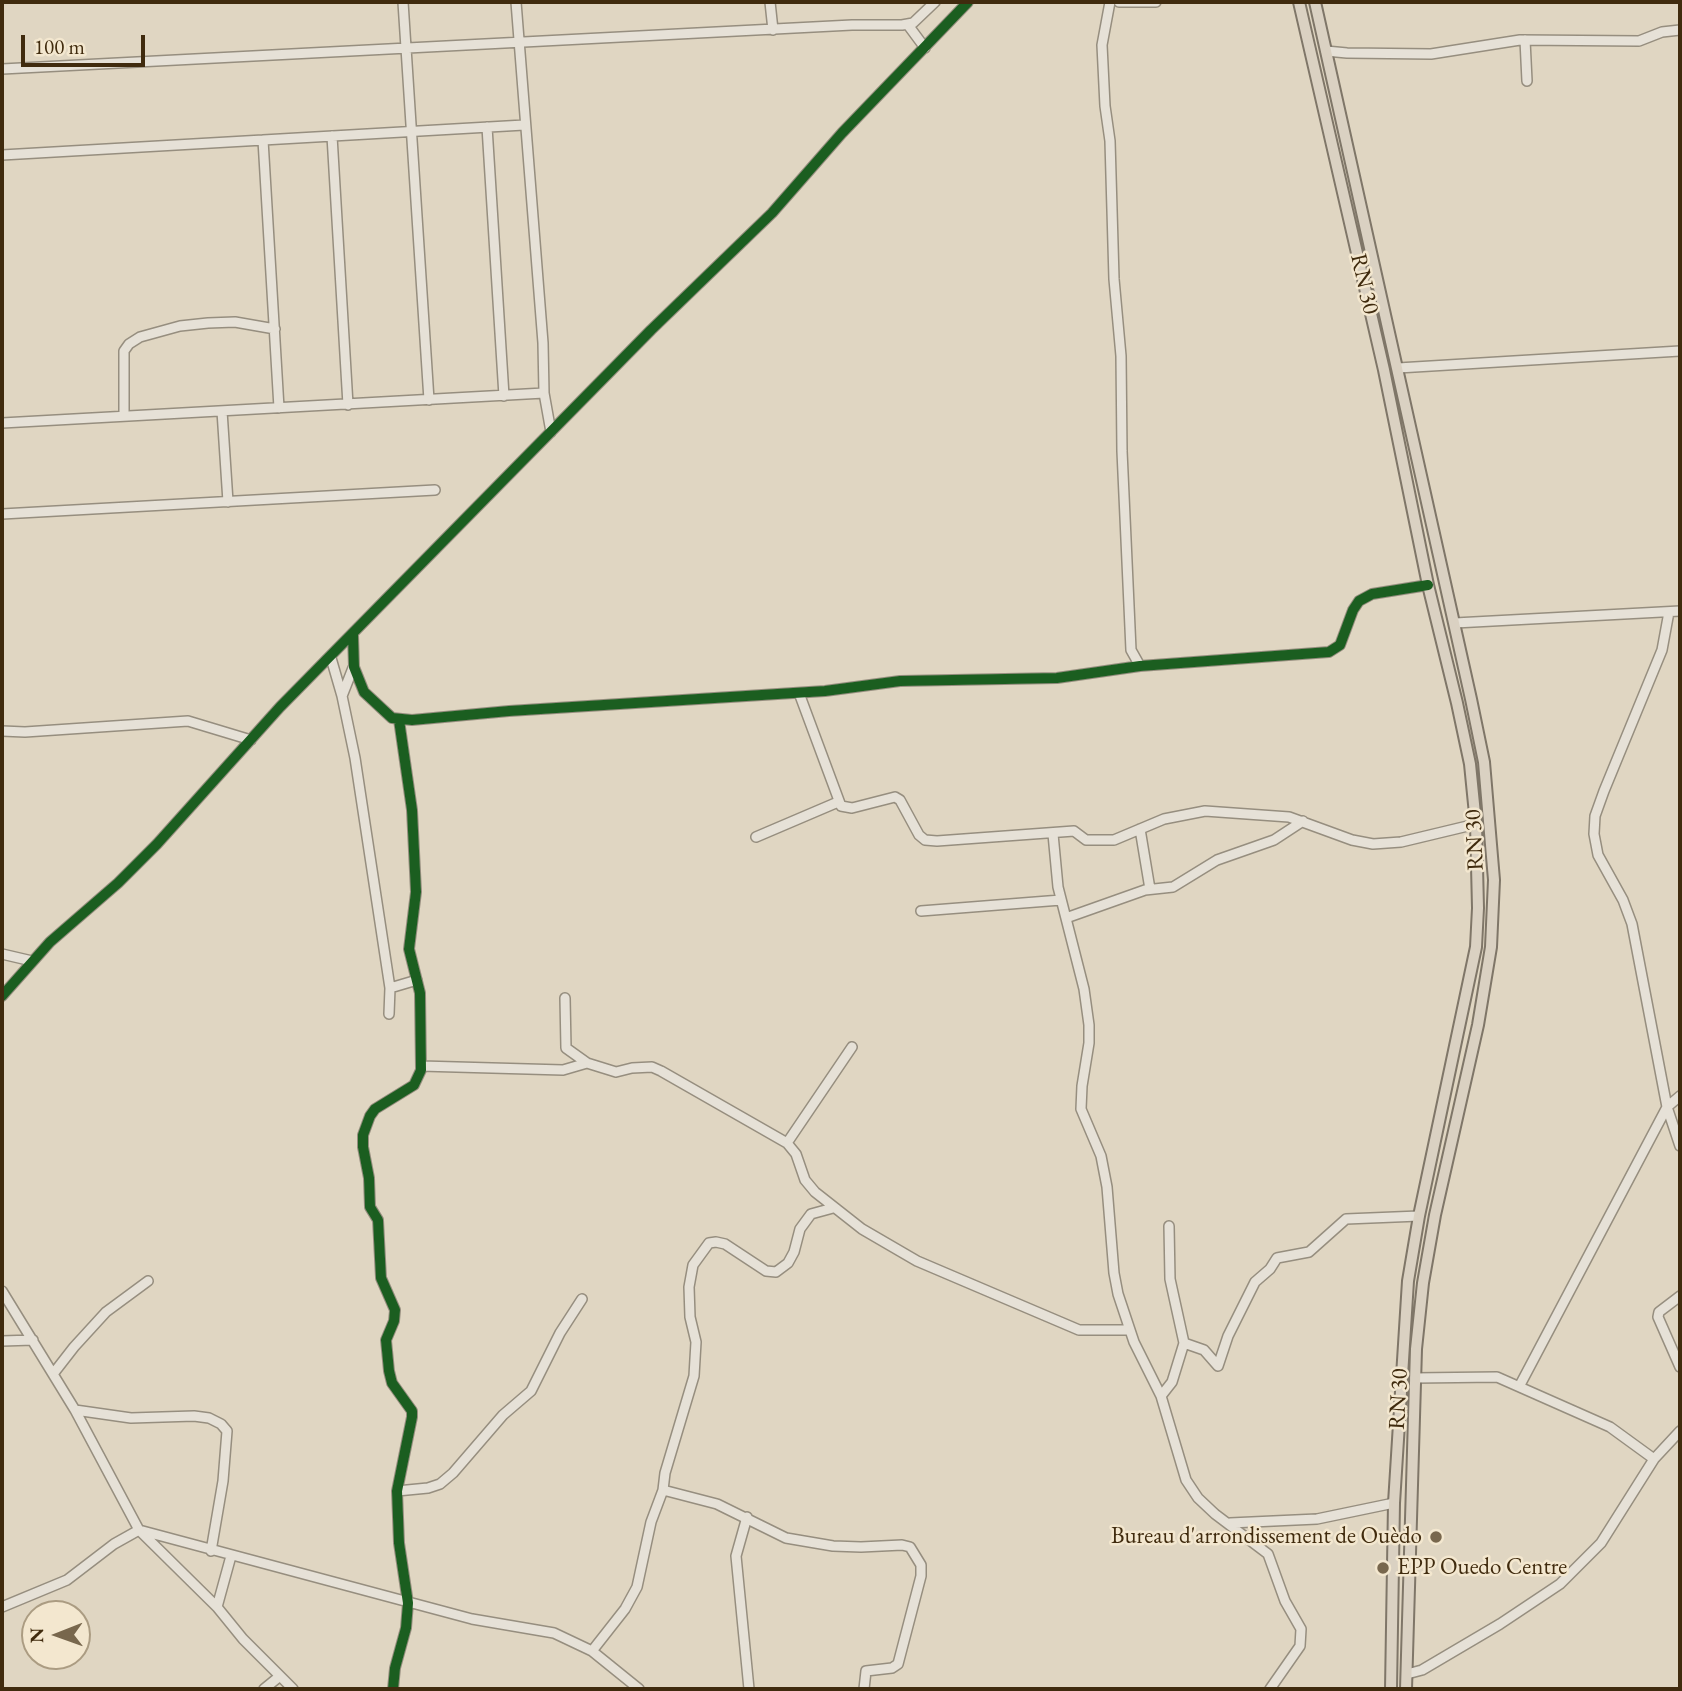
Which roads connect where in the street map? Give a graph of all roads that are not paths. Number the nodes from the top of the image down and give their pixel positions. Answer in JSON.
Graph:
{"nodes":[{"id":1,"x":403,"y":2,"type":"edge"},
{"id":2,"x":516,"y":2,"type":"edge"},
{"id":3,"x":770,"y":2,"type":"edge"},
{"id":4,"x":935,"y":2,"type":"edge"},
{"id":5,"x":968,"y":2,"type":"edge"},
{"id":6,"x":1110,"y":2,"type":"edge"},
{"id":7,"x":1119,"y":2,"type":"edge"},
{"id":8,"x":1156,"y":2,"type":"edge"},
{"id":9,"x":1299,"y":2,"type":"edge"},
{"id":10,"x":1315,"y":2,"type":"edge"},
{"id":11,"x":908,"y":25,"type":"junction"},
{"id":12,"x":773,"y":30,"type":"junction"},
{"id":13,"x":1680,"y":30,"type":"edge"},
{"id":14,"x":1525,"y":40,"type":"junction"},
{"id":15,"x":521,"y":42,"type":"junction"},
{"id":16,"x":405,"y":48,"type":"junction"},
{"id":17,"x":925,"y":48,"type":"junction"},
{"id":18,"x":1326,"y":51,"type":"junction"},
{"id":19,"x":2,"y":69,"type":"edge"},
{"id":20,"x":1527,"y":81,"type":"dead end"},
{"id":21,"x":524,"y":125,"type":"junction"},
{"id":22,"x":487,"y":127,"type":"junction"},
{"id":23,"x":411,"y":132,"type":"junction"},
{"id":24,"x":332,"y":136,"type":"junction"},
{"id":25,"x":264,"y":140,"type":"junction"},
{"id":26,"x":2,"y":155,"type":"edge"},
{"id":27,"x":275,"y":329,"type":"junction"},
{"id":28,"x":1680,"y":351,"type":"edge"},
{"id":29,"x":1398,"y":368,"type":"junction"},
{"id":30,"x":544,"y":393,"type":"junction"},
{"id":31,"x":504,"y":396,"type":"junction"},
{"id":32,"x":429,"y":400,"type":"junction"},
{"id":33,"x":348,"y":405,"type":"junction"},
{"id":34,"x":279,"y":408,"type":"junction"},
{"id":35,"x":222,"y":411,"type":"junction"},
{"id":36,"x":124,"y":416,"type":"junction"},
{"id":37,"x":2,"y":423,"type":"edge"},
{"id":38,"x":551,"y":432,"type":"junction"},
{"id":39,"x":435,"y":489,"type":"dead end"},
{"id":40,"x":228,"y":502,"type":"junction"},
{"id":41,"x":2,"y":514,"type":"edge"},
{"id":42,"x":1429,"y":585,"type":"junction"},
{"id":43,"x":1680,"y":611,"type":"edge"},
{"id":44,"x":1668,"y":612,"type":"junction"},
{"id":45,"x":1455,"y":623,"type":"junction"},
{"id":46,"x":353,"y":635,"type":"junction"},
{"id":47,"x":331,"y":658,"type":"junction"},
{"id":48,"x":1140,"y":666,"type":"junction"},
{"id":49,"x":354,"y":667,"type":"junction"},
{"id":50,"x":799,"y":693,"type":"junction"},
{"id":51,"x":342,"y":695,"type":"junction"},
{"id":52,"x":399,"y":720,"type":"junction"},
{"id":53,"x":2,"y":731,"type":"edge"},
{"id":54,"x":251,"y":740,"type":"junction"},
{"id":55,"x":838,"y":802,"type":"junction"},
{"id":56,"x":1303,"y":821,"type":"junction"},
{"id":57,"x":1476,"y":824,"type":"junction"},
{"id":58,"x":1140,"y":830,"type":"junction"},
{"id":59,"x":1053,"y":834,"type":"junction"},
{"id":60,"x":755,"y":837,"type":"dead end"},
{"id":61,"x":1150,"y":889,"type":"junction"},
{"id":62,"x":1061,"y":900,"type":"junction"},
{"id":63,"x":921,"y":911,"type":"dead end"},
{"id":64,"x":1066,"y":918,"type":"junction"},
{"id":65,"x":2,"y":954,"type":"edge"},
{"id":66,"x":32,"y":961,"type":"junction"},
{"id":67,"x":417,"y":981,"type":"junction"},
{"id":68,"x":390,"y":988,"type":"junction"},
{"id":69,"x":2,"y":996,"type":"edge"},
{"id":70,"x":565,"y":998,"type":"dead end"},
{"id":71,"x":389,"y":1014,"type":"dead end"},
{"id":72,"x":852,"y":1047,"type":"dead end"},
{"id":73,"x":587,"y":1063,"type":"junction"},
{"id":74,"x":421,"y":1066,"type":"junction"},
{"id":75,"x":1680,"y":1096,"type":"edge"},
{"id":76,"x":1667,"y":1107,"type":"junction"},
{"id":77,"x":787,"y":1143,"type":"junction"},
{"id":78,"x":1680,"y":1146,"type":"edge"},
{"id":79,"x":833,"y":1208,"type":"junction"},
{"id":80,"x":1419,"y":1216,"type":"junction"},
{"id":81,"x":1169,"y":1226,"type":"dead end"},
{"id":82,"x":148,"y":1281,"type":"dead end"},
{"id":83,"x":2,"y":1291,"type":"edge"},
{"id":84,"x":1680,"y":1296,"type":"edge"},
{"id":85,"x":582,"y":1299,"type":"dead end"},
{"id":86,"x":1129,"y":1330,"type":"junction"},
{"id":87,"x":33,"y":1340,"type":"junction"},
{"id":88,"x":2,"y":1341,"type":"edge"},
{"id":89,"x":1184,"y":1343,"type":"junction"},
{"id":90,"x":1680,"y":1367,"type":"edge"},
{"id":91,"x":53,"y":1374,"type":"junction"},
{"id":92,"x":1415,"y":1378,"type":"junction"},
{"id":93,"x":1520,"y":1385,"type":"junction"},
{"id":94,"x":1161,"y":1396,"type":"junction"},
{"id":95,"x":75,"y":1410,"type":"junction"},
{"id":96,"x":1680,"y":1431,"type":"edge"},
{"id":97,"x":1654,"y":1458,"type":"junction"},
{"id":98,"x":663,"y":1490,"type":"junction"},
{"id":99,"x":397,"y":1491,"type":"junction"},
{"id":100,"x":1394,"y":1503,"type":"junction"},
{"id":101,"x":747,"y":1517,"type":"junction"},
{"id":102,"x":1230,"y":1523,"type":"junction"},
{"id":103,"x":139,"y":1530,"type":"junction"},
{"id":104,"x":211,"y":1551,"type":"junction"},
{"id":105,"x":231,"y":1556,"type":"junction"},
{"id":106,"x":408,"y":1603,"type":"junction"},
{"id":107,"x":2,"y":1607,"type":"edge"},
{"id":108,"x":217,"y":1607,"type":"junction"},
{"id":109,"x":592,"y":1651,"type":"junction"},
{"id":110,"x":1407,"y":1674,"type":"junction"},
{"id":111,"x":279,"y":1676,"type":"junction"},
{"id":112,"x":264,"y":1689,"type":"edge"},
{"id":113,"x":293,"y":1689,"type":"edge"},
{"id":114,"x":393,"y":1689,"type":"edge"},
{"id":115,"x":639,"y":1689,"type":"edge"},
{"id":116,"x":749,"y":1689,"type":"edge"},
{"id":117,"x":864,"y":1689,"type":"edge"},
{"id":118,"x":1270,"y":1689,"type":"edge"},
{"id":119,"x":1391,"y":1689,"type":"edge"},
{"id":120,"x":1406,"y":1689,"type":"edge"}],
"edges":[{"from":1,"to":16,"type":"street"},
{"from":2,"to":15,"type":"street"},
{"from":3,"to":12,"type":"street"},
{"from":4,"to":11,"type":"street"},
{"from":5,"to":17,"type":"street"},
{"from":6,"to":48,"type":"street"},
{"from":7,"to":8,"type":"street"},
{"from":9,"to":42,"type":"main road","name":"RN 30","number":"RN 30"},
{"from":10,"to":18,"type":"main road","number":"RN 30"},
{"from":11,"to":12,"type":"street"},
{"from":11,"to":17,"type":"street"},
{"from":12,"to":15,"type":"street"},
{"from":13,"to":14,"type":"street"},
{"from":14,"to":18,"type":"street"},
{"from":14,"to":20,"type":"street"},
{"from":15,"to":16,"type":"street"},
{"from":15,"to":21,"type":"street"},
{"from":16,"to":19,"type":"street"},
{"from":16,"to":23,"type":"street"},
{"from":17,"to":38,"type":"street"},
{"from":18,"to":29,"type":"main road","number":"RN 30"},
{"from":21,"to":22,"type":"street"},
{"from":21,"to":30,"type":"street"},
{"from":22,"to":23,"type":"street"},
{"from":22,"to":31,"type":"street"},
{"from":23,"to":24,"type":"street"},
{"from":23,"to":32,"type":"street"},
{"from":24,"to":25,"type":"street"},
{"from":24,"to":33,"type":"street"},
{"from":25,"to":26,"type":"street"},
{"from":25,"to":27,"type":"street"},
{"from":27,"to":34,"type":"street"},
{"from":27,"to":36,"type":"street"},
{"from":28,"to":29,"type":"street"},
{"from":29,"to":45,"type":"main road","number":"RN 30"},
{"from":30,"to":31,"type":"street"},
{"from":30,"to":38,"type":"street"},
{"from":31,"to":32,"type":"street"},
{"from":32,"to":33,"type":"street"},
{"from":33,"to":34,"type":"street"},
{"from":34,"to":35,"type":"street"},
{"from":35,"to":36,"type":"street"},
{"from":35,"to":40,"type":"street"},
{"from":36,"to":37,"type":"street"},
{"from":38,"to":46,"type":"street"},
{"from":39,"to":40,"type":"street"},
{"from":40,"to":41,"type":"street"},
{"from":42,"to":48,"type":"street"},
{"from":42,"to":57,"type":"main road","name":"RN 30","number":"RN 30"},
{"from":43,"to":44,"type":"street"},
{"from":44,"to":45,"type":"street"},
{"from":44,"to":76,"type":"street"},
{"from":45,"to":92,"type":"main road","number":"RN 30"},
{"from":46,"to":47,"type":"street"},
{"from":46,"to":49,"type":"street"},
{"from":47,"to":51,"type":"street"},
{"from":47,"to":54,"type":"street"},
{"from":48,"to":50,"type":"street"},
{"from":49,"to":51,"type":"street"},
{"from":49,"to":52,"type":"street"},
{"from":50,"to":52,"type":"street"},
{"from":50,"to":55,"type":"street"},
{"from":51,"to":68,"type":"street"},
{"from":52,"to":67,"type":"street"},
{"from":53,"to":54,"type":"street"},
{"from":54,"to":66,"type":"street"},
{"from":55,"to":59,"type":"street"},
{"from":55,"to":60,"type":"street"},
{"from":56,"to":57,"type":"street"},
{"from":56,"to":58,"type":"street"},
{"from":56,"to":61,"type":"street"},
{"from":57,"to":80,"type":"main road","name":"RN 30","number":"RN 30"},
{"from":58,"to":59,"type":"street"},
{"from":58,"to":61,"type":"street"},
{"from":59,"to":62,"type":"street"},
{"from":61,"to":64,"type":"street"},
{"from":62,"to":63,"type":"street"},
{"from":62,"to":64,"type":"street"},
{"from":64,"to":86,"type":"street"},
{"from":65,"to":66,"type":"street"},
{"from":66,"to":69,"type":"street"},
{"from":67,"to":68,"type":"street"},
{"from":67,"to":74,"type":"street"},
{"from":68,"to":71,"type":"street"},
{"from":70,"to":73,"type":"street"},
{"from":72,"to":77,"type":"street"},
{"from":73,"to":74,"type":"street"},
{"from":73,"to":77,"type":"street"},
{"from":74,"to":99,"type":"street"},
{"from":75,"to":76,"type":"street"},
{"from":76,"to":78,"type":"street"},
{"from":76,"to":93,"type":"street"},
{"from":77,"to":79,"type":"street"},
{"from":79,"to":86,"type":"street"},
{"from":79,"to":98,"type":"street"},
{"from":80,"to":89,"type":"street"},
{"from":80,"to":100,"type":"main road","name":"RN 30","number":"RN 30"},
{"from":81,"to":89,"type":"street"},
{"from":82,"to":91,"type":"street"},
{"from":83,"to":87,"type":"street"},
{"from":84,"to":90,"type":"street"},
{"from":85,"to":99,"type":"street"},
{"from":86,"to":94,"type":"street"},
{"from":87,"to":88,"type":"street"},
{"from":87,"to":91,"type":"street"},
{"from":89,"to":94,"type":"street"},
{"from":91,"to":95,"type":"street"},
{"from":92,"to":93,"type":"street"},
{"from":92,"to":110,"type":"main road","number":"RN 30"},
{"from":93,"to":97,"type":"street"},
{"from":94,"to":102,"type":"street"},
{"from":95,"to":103,"type":"street"},
{"from":95,"to":104,"type":"street"},
{"from":96,"to":97,"type":"street"},
{"from":97,"to":110,"type":"street"},
{"from":98,"to":101,"type":"street"},
{"from":98,"to":109,"type":"street"},
{"from":99,"to":106,"type":"street"},
{"from":100,"to":102,"type":"street"},
{"from":100,"to":119,"type":"main road","name":"RN 30","number":"RN 30"},
{"from":101,"to":116,"type":"street"},
{"from":101,"to":117,"type":"street"},
{"from":102,"to":118,"type":"street"},
{"from":103,"to":104,"type":"street"},
{"from":103,"to":107,"type":"street"},
{"from":103,"to":108,"type":"street"},
{"from":104,"to":105,"type":"street"},
{"from":105,"to":106,"type":"street"},
{"from":105,"to":108,"type":"street"},
{"from":106,"to":109,"type":"street"},
{"from":106,"to":114,"type":"street"},
{"from":108,"to":111,"type":"street"},
{"from":109,"to":115,"type":"street"},
{"from":110,"to":120,"type":"main road","number":"RN 30"},
{"from":111,"to":112,"type":"street"},
{"from":111,"to":113,"type":"street"}]}
